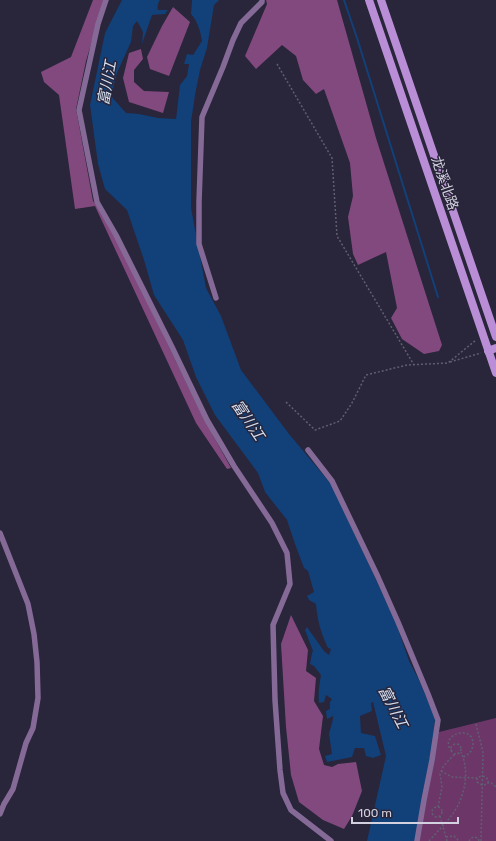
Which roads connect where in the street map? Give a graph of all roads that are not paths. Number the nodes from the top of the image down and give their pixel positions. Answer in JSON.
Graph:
{"nodes":[{"id":1,"x":106,"y":0,"type":"edge"},
{"id":2,"x":262,"y":0,"type":"edge"},
{"id":3,"x":369,"y":0,"type":"edge"},
{"id":4,"x":381,"y":0,"type":"edge"},
{"id":5,"x":216,"y":298,"type":"dead end"},
{"id":6,"x":495,"y":333,"type":"edge"},
{"id":7,"x":482,"y":335,"type":"junction"},
{"id":8,"x":492,"y":349,"type":"edge"},
{"id":9,"x":496,"y":373,"type":"edge"},
{"id":10,"x":308,"y":450,"type":"dead end"},
{"id":11,"x":0,"y":533,"type":"edge"},
{"id":12,"x":0,"y":814,"type":"edge"},
{"id":13,"x":331,"y":841,"type":"edge"},
{"id":14,"x":417,"y":841,"type":"edge"}],
"edges":[{"from":1,"to":13,"type":"street"},
{"from":2,"to":5,"type":"street"},
{"from":3,"to":7,"type":"main road","name":"龙溪北路"},
{"from":4,"to":6,"type":"main road","name":"龙溪北路"},
{"from":6,"to":7,"type":"main road"},
{"from":7,"to":8,"type":"main road","name":"龙溪北路"},
{"from":8,"to":9,"type":"main road","name":"龙溪北路"},
{"from":10,"to":14,"type":"street"},
{"from":11,"to":12,"type":"street"}]}
